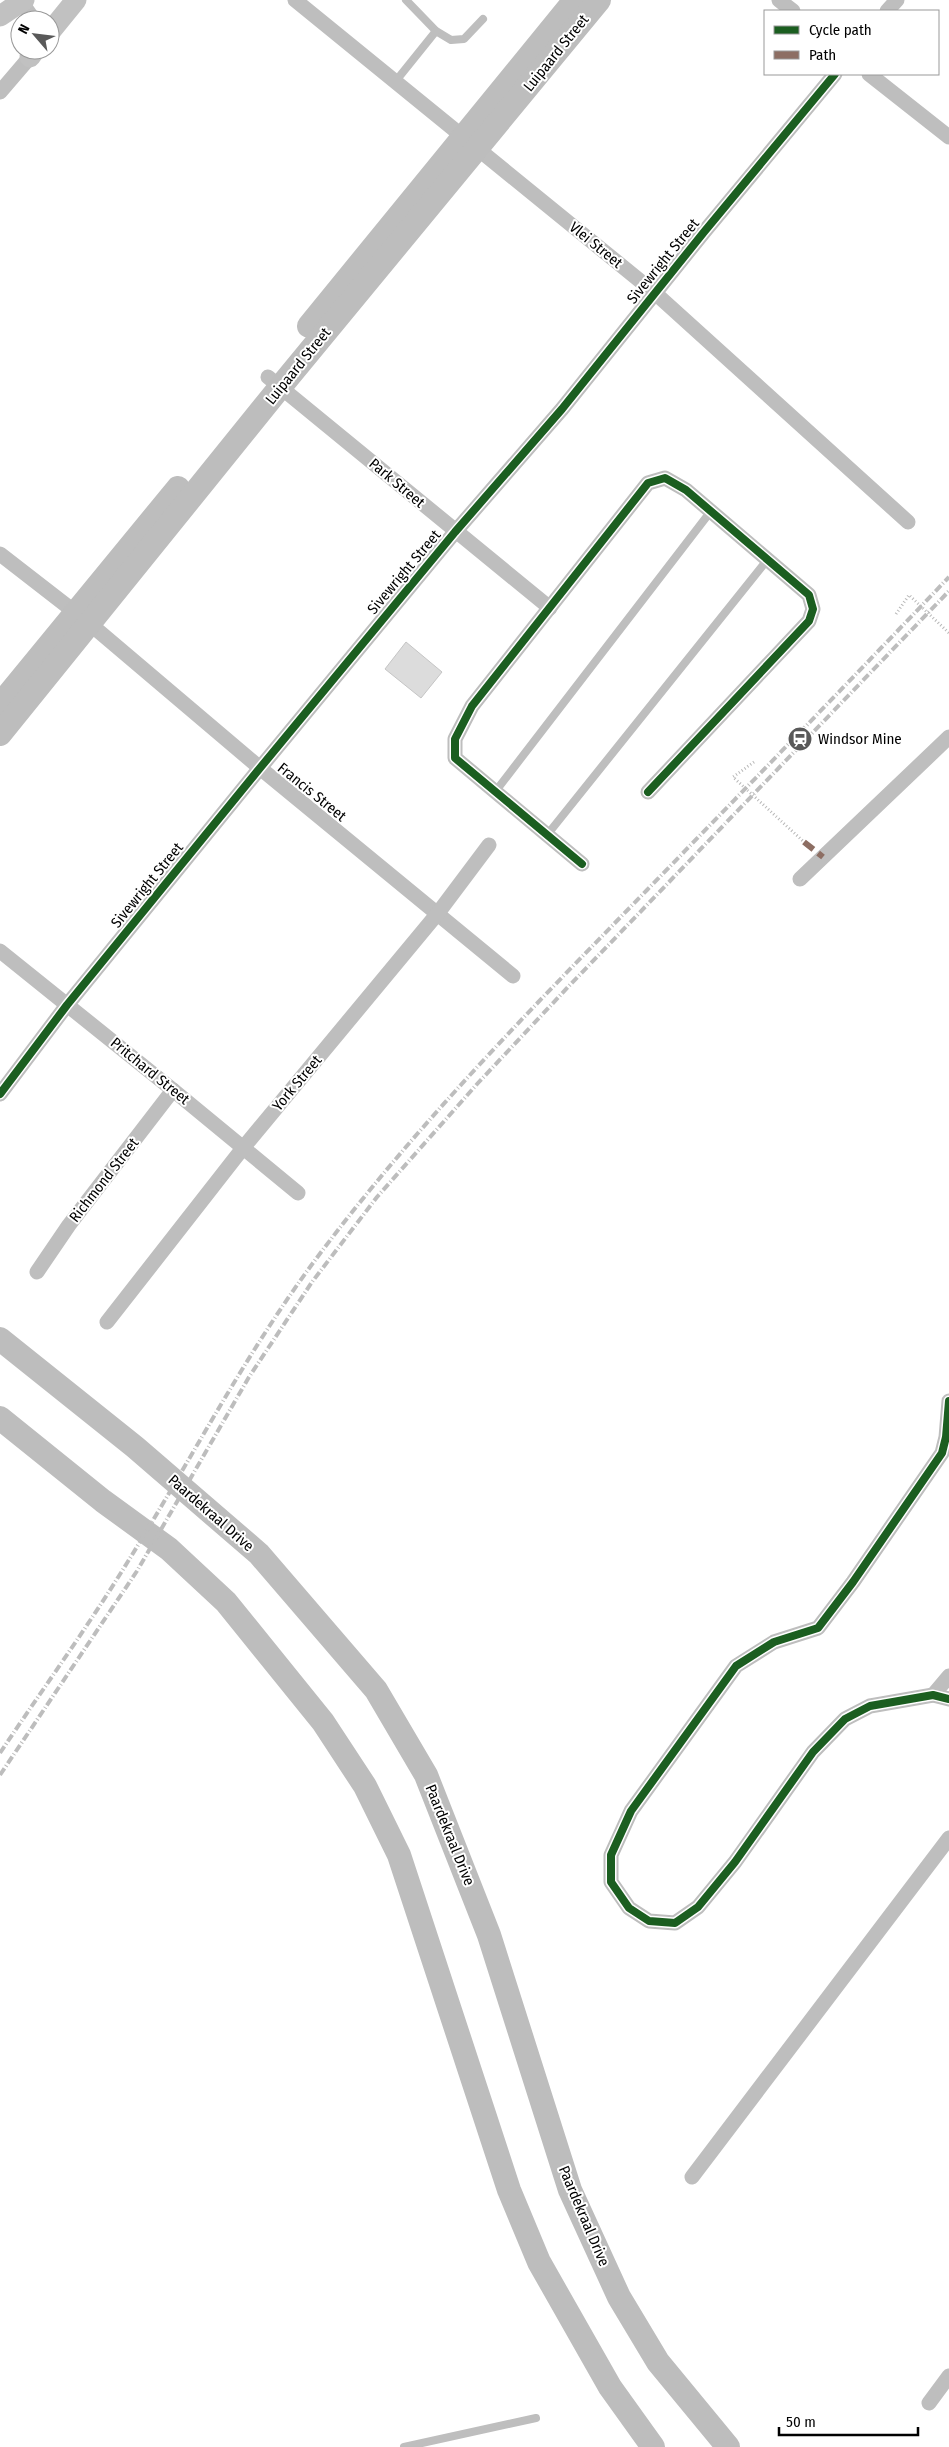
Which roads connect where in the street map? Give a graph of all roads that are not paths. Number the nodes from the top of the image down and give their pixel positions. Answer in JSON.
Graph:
{"nodes":[{"id":1,"x":76,"y":0,"type":"edge"},
{"id":2,"x":295,"y":0,"type":"edge"},
{"id":3,"x":406,"y":0,"type":"edge"},
{"id":4,"x":576,"y":0,"type":"edge"},
{"id":5,"x":599,"y":0,"type":"edge"},
{"id":6,"x":779,"y":0,"type":"edge"},
{"id":7,"x":897,"y":0,"type":"edge"},
{"id":8,"x":22,"y":1,"type":"edge"},
{"id":9,"x":792,"y":10,"type":"edge"},
{"id":10,"x":888,"y":10,"type":"edge"},
{"id":11,"x":0,"y":16,"type":"edge"},
{"id":12,"x":483,"y":19,"type":"dead end"},
{"id":13,"x":60,"y":20,"type":"edge"},
{"id":14,"x":436,"y":31,"type":"junction"},
{"id":15,"x":26,"y":60,"type":"edge"},
{"id":16,"x":834,"y":75,"type":"edge"},
{"id":17,"x":870,"y":75,"type":"edge"},
{"id":18,"x":395,"y":82,"type":"junction"},
{"id":19,"x":0,"y":92,"type":"edge"},
{"id":20,"x":949,"y":137,"type":"edge"},
{"id":21,"x":471,"y":144,"type":"junction"},
{"id":22,"x":655,"y":293,"type":"junction"},
{"id":23,"x":274,"y":382,"type":"junction"},
{"id":24,"x":711,"y":512,"type":"junction"},
{"id":25,"x":908,"y":522,"type":"dead end"},
{"id":26,"x":455,"y":532,"type":"junction"},
{"id":27,"x":0,"y":554,"type":"edge"},
{"id":28,"x":768,"y":559,"type":"junction"},
{"id":29,"x":550,"y":608,"type":"junction"},
{"id":30,"x":82,"y":618,"type":"junction"},
{"id":31,"x":0,"y":705,"type":"edge"},
{"id":32,"x":0,"y":734,"type":"edge"},
{"id":33,"x":949,"y":737,"type":"edge"},
{"id":34,"x":260,"y":768,"type":"junction"},
{"id":35,"x":495,"y":792,"type":"junction"},
{"id":36,"x":648,"y":792,"type":"dead end"},
{"id":37,"x":547,"y":835,"type":"junction"},
{"id":38,"x":489,"y":845,"type":"dead end"},
{"id":39,"x":582,"y":864,"type":"dead end"},
{"id":40,"x":800,"y":879,"type":"dead end"},
{"id":41,"x":438,"y":913,"type":"junction"},
{"id":42,"x":0,"y":951,"type":"edge"},
{"id":43,"x":513,"y":976,"type":"dead end"},
{"id":44,"x":67,"y":1005,"type":"junction"},
{"id":45,"x":174,"y":1090,"type":"junction"},
{"id":46,"x":0,"y":1094,"type":"edge"},
{"id":47,"x":244,"y":1148,"type":"junction"},
{"id":48,"x":298,"y":1193,"type":"dead end"},
{"id":49,"x":37,"y":1272,"type":"dead end"},
{"id":50,"x":107,"y":1322,"type":"dead end"},
{"id":51,"x":0,"y":1339,"type":"edge"},
{"id":52,"x":949,"y":1401,"type":"edge"},
{"id":53,"x":0,"y":1418,"type":"edge"},
{"id":54,"x":949,"y":1676,"type":"edge"},
{"id":55,"x":934,"y":1695,"type":"junction"},
{"id":56,"x":949,"y":1699,"type":"edge"},
{"id":57,"x":949,"y":1838,"type":"edge"},
{"id":58,"x":692,"y":2177,"type":"dead end"},
{"id":59,"x":949,"y":2376,"type":"edge"},
{"id":60,"x":929,"y":2403,"type":"dead end"},
{"id":61,"x":536,"y":2418,"type":"dead end"},
{"id":62,"x":404,"y":2447,"type":"edge"},
{"id":63,"x":652,"y":2447,"type":"edge"},
{"id":64,"x":728,"y":2447,"type":"edge"}],
"edges":[{"from":1,"to":13,"type":"main road"},
{"from":2,"to":18,"type":"street","name":"Vlei Street"},
{"from":3,"to":14,"type":"lane"},
{"from":4,"to":21,"type":"main road","name":"Luipaard Street"},
{"from":5,"to":21,"type":"main road","name":"Luipaard Street"},
{"from":6,"to":9,"type":"street"},
{"from":7,"to":10,"type":"street"},
{"from":8,"to":11,"type":"main road"},
{"from":12,"to":14,"type":"lane"},
{"from":14,"to":18,"type":"lane"},
{"from":15,"to":19,"type":"street"},
{"from":16,"to":22,"type":"street","name":"Sivewright Street"},
{"from":17,"to":20,"type":"street"},
{"from":18,"to":21,"type":"street","name":"Vlei Street"},
{"from":21,"to":22,"type":"street","name":"Vlei Street"},
{"from":21,"to":23,"type":"main road","name":"Luipaard Street"},
{"from":22,"to":25,"type":"street","name":"Vlei Street"},
{"from":22,"to":26,"type":"street","name":"Sivewright Street"},
{"from":23,"to":26,"type":"street","name":"Park Street"},
{"from":23,"to":30,"type":"main road","name":"Luipaard Street"},
{"from":24,"to":28,"type":"street"},
{"from":24,"to":29,"type":"street"},
{"from":24,"to":35,"type":"lane"},
{"from":26,"to":29,"type":"street","name":"Park Street"},
{"from":26,"to":34,"type":"street","name":"Sivewright Street"},
{"from":27,"to":30,"type":"street","name":"Francis Street"},
{"from":28,"to":36,"type":"street"},
{"from":28,"to":37,"type":"lane"},
{"from":29,"to":35,"type":"street"},
{"from":30,"to":31,"type":"main road","name":"Luipaard Street"},
{"from":30,"to":32,"type":"main road","name":"Luipaard Street"},
{"from":30,"to":34,"type":"street","name":"Francis Street"},
{"from":33,"to":40,"type":"street"},
{"from":34,"to":41,"type":"street","name":"Francis Street"},
{"from":34,"to":44,"type":"street","name":"Sivewright Street"},
{"from":35,"to":37,"type":"street"},
{"from":37,"to":39,"type":"street"},
{"from":38,"to":41,"type":"street","name":"York Street"},
{"from":41,"to":43,"type":"street","name":"Francis Street"},
{"from":41,"to":47,"type":"street","name":"York Street"},
{"from":42,"to":44,"type":"street","name":"Pritchard Street"},
{"from":44,"to":45,"type":"street","name":"Pritchard Street"},
{"from":44,"to":46,"type":"street","name":"Sivewright Street"},
{"from":45,"to":47,"type":"street","name":"Pritchard Street"},
{"from":45,"to":49,"type":"street","name":"Richmond Street"},
{"from":47,"to":48,"type":"street","name":"Pritchard Street"},
{"from":47,"to":50,"type":"street","name":"York Street"},
{"from":51,"to":64,"type":"main road","name":"Paardekraal Drive"},
{"from":52,"to":55,"type":"street"},
{"from":53,"to":63,"type":"main road"},
{"from":54,"to":55,"type":"street"},
{"from":55,"to":56,"type":"street"},
{"from":57,"to":58,"type":"street"},
{"from":59,"to":60,"type":"street"},
{"from":61,"to":62,"type":"lane"}]}
